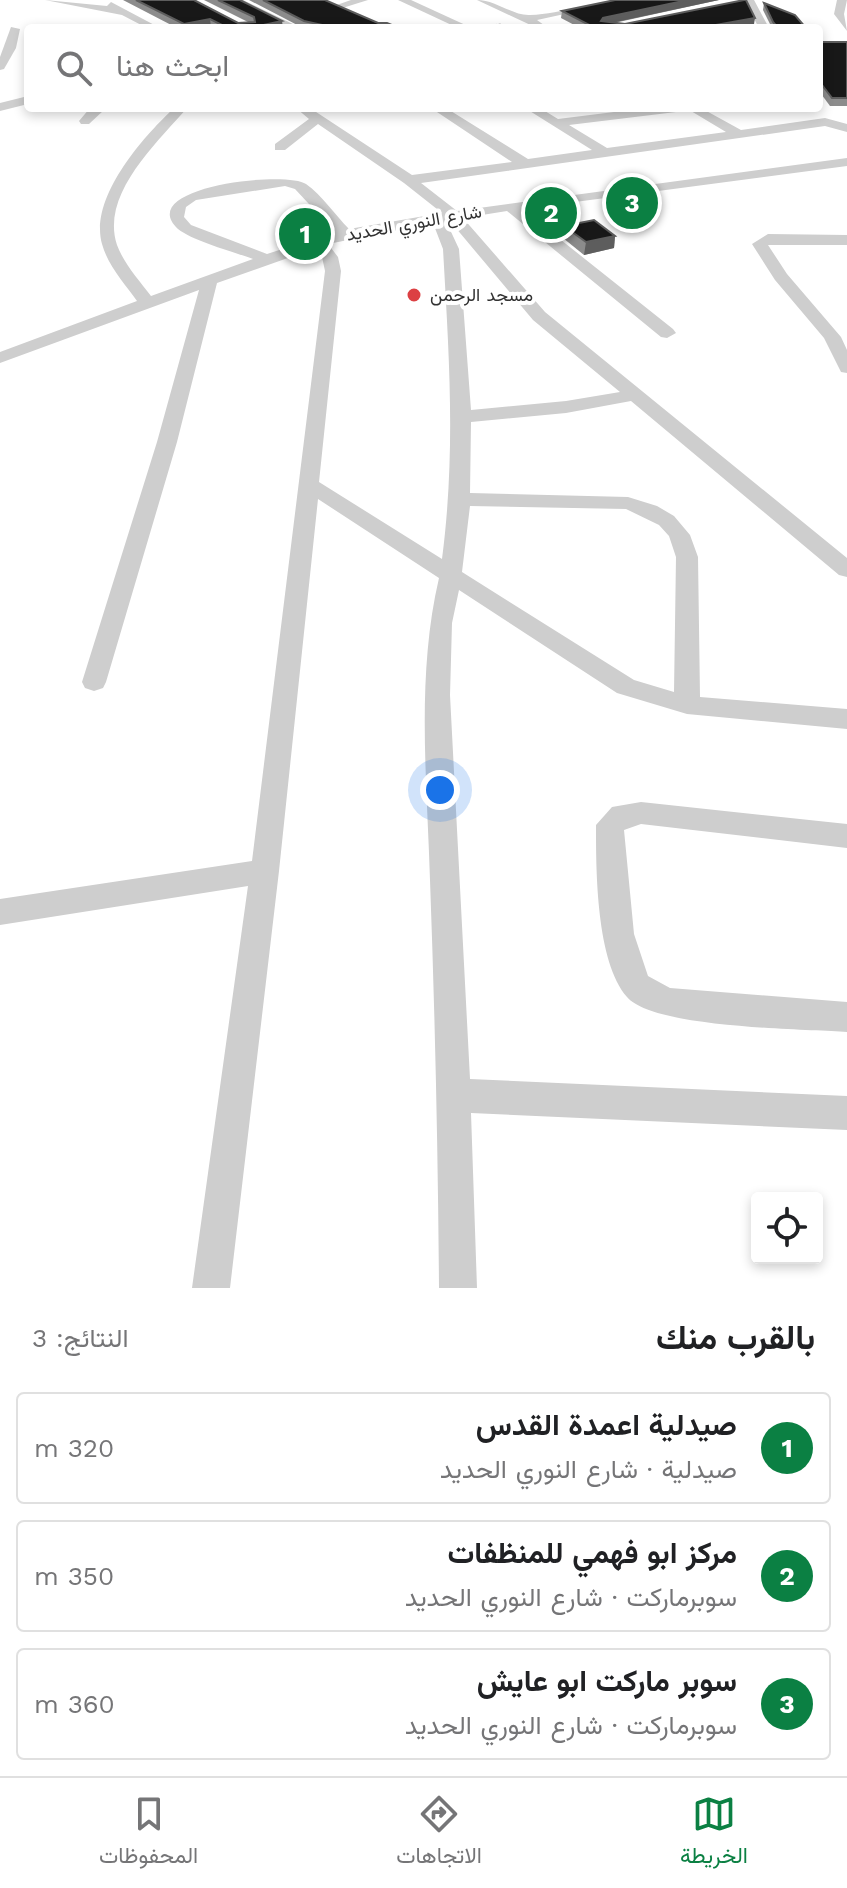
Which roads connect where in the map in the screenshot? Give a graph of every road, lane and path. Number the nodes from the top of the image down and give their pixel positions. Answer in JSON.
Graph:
{"nodes":[{"id":1,"x":50,"y":0,"type":"edge"},
{"id":2,"x":103,"y":0,"type":"edge"},
{"id":3,"x":235,"y":0,"type":"edge"},
{"id":4,"x":363,"y":0,"type":"edge"},
{"id":5,"x":403,"y":0,"type":"edge"},
{"id":6,"x":482,"y":0,"type":"edge"},
{"id":7,"x":562,"y":0,"type":"edge"},
{"id":8,"x":624,"y":0,"type":"edge"},
{"id":9,"x":842,"y":0,"type":"edge"},
{"id":10,"x":745,"y":1,"type":"edge"},
{"id":11,"x":583,"y":8,"type":"junction"},
{"id":12,"x":124,"y":12,"type":"junction"},
{"id":13,"x":362,"y":17,"type":"edge"},
{"id":14,"x":528,"y":19,"type":"junction"},
{"id":15,"x":147,"y":24,"type":"edge"},
{"id":16,"x":287,"y":24,"type":"edge"},
{"id":17,"x":458,"y":24,"type":"edge"},
{"id":18,"x":537,"y":24,"type":"edge"},
{"id":19,"x":761,"y":24,"type":"edge"},
{"id":20,"x":847,"y":28,"type":"edge"},
{"id":21,"x":0,"y":29,"type":"edge"},
{"id":22,"x":22,"y":29,"type":"edge"},
{"id":23,"x":0,"y":67,"type":"edge"},
{"id":24,"x":24,"y":101,"type":"edge"},
{"id":25,"x":0,"y":107,"type":"edge"},
{"id":26,"x":96,"y":112,"type":"edge"},
{"id":27,"x":178,"y":112,"type":"edge"},
{"id":28,"x":443,"y":112,"type":"edge"},
{"id":29,"x":538,"y":112,"type":"edge"},
{"id":30,"x":644,"y":112,"type":"edge"},
{"id":31,"x":699,"y":112,"type":"edge"},
{"id":32,"x":818,"y":112,"type":"edge"},
{"id":33,"x":310,"y":113,"type":"edge"},
{"id":34,"x":85,"y":121,"type":"dead end"},
{"id":35,"x":825,"y":122,"type":"junction"},
{"id":36,"x":556,"y":123,"type":"junction"},
{"id":37,"x":847,"y":128,"type":"edge"},
{"id":38,"x":739,"y":134,"type":"junction"},
{"id":39,"x":280,"y":147,"type":"dead end"},
{"id":40,"x":604,"y":152,"type":"junction"},
{"id":41,"x":847,"y":162,"type":"edge"},
{"id":42,"x":524,"y":163,"type":"junction"},
{"id":43,"x":409,"y":180,"type":"junction"},
{"id":44,"x":510,"y":206,"type":"junction"},
{"id":45,"x":445,"y":216,"type":"junction"},
{"id":46,"x":345,"y":234,"type":"junction"},
{"id":47,"x":847,"y":240,"type":"edge"},
{"id":48,"x":320,"y":244,"type":"junction"},
{"id":49,"x":267,"y":259,"type":"junction"},
{"id":50,"x":210,"y":280,"type":"junction"},
{"id":51,"x":147,"y":303,"type":"junction"},
{"id":52,"x":667,"y":333,"type":"dead end"},
{"id":53,"x":0,"y":358,"type":"edge"},
{"id":54,"x":847,"y":368,"type":"edge"},
{"id":55,"x":635,"y":395,"type":"junction"},
{"id":56,"x":462,"y":417,"type":"junction"},
{"id":57,"x":309,"y":484,"type":"junction"},
{"id":58,"x":460,"y":499,"type":"junction"},
{"id":59,"x":847,"y":570,"type":"edge"},
{"id":60,"x":451,"y":574,"type":"junction"},
{"id":61,"x":94,"y":682,"type":"dead end"},
{"id":62,"x":687,"y":705,"type":"junction"},
{"id":63,"x":847,"y":719,"type":"edge"},
{"id":64,"x":847,"y":836,"type":"edge"},
{"id":65,"x":265,"y":871,"type":"junction"},
{"id":66,"x":0,"y":912,"type":"edge"},
{"id":67,"x":847,"y":1017,"type":"edge"},
{"id":68,"x":454,"y":1095,"type":"junction"},
{"id":69,"x":847,"y":1113,"type":"edge"},
{"id":70,"x":211,"y":1288,"type":"edge"},
{"id":71,"x":458,"y":1288,"type":"edge"}],
"edges":[{"from":1,"to":12,"type":"street"},
{"from":2,"to":12,"type":"street"},
{"from":3,"to":16,"type":"street"},
{"from":4,"to":13,"type":"street"},
{"from":5,"to":17,"type":"street"},
{"from":6,"to":14,"type":"street"},
{"from":7,"to":11,"type":"street"},
{"from":8,"to":11,"type":"street"},
{"from":9,"to":20,"type":"street"},
{"from":10,"to":19,"type":"street"},
{"from":11,"to":14,"type":"street"},
{"from":12,"to":15,"type":"street"},
{"from":14,"to":18,"type":"street"},
{"from":21,"to":22,"type":"street"},
{"from":22,"to":23,"type":"street"},
{"from":24,"to":25,"type":"street"},
{"from":26,"to":34,"type":"street"},
{"from":27,"to":51,"type":"street"},
{"from":28,"to":42,"type":"street"},
{"from":29,"to":36,"type":"street"},
{"from":30,"to":36,"type":"street"},
{"from":31,"to":38,"type":"street"},
{"from":32,"to":35,"type":"street"},
{"from":33,"to":39,"type":"street"},
{"from":33,"to":43,"type":"street"},
{"from":35,"to":37,"type":"street"},
{"from":35,"to":38,"type":"street"},
{"from":36,"to":40,"type":"street"},
{"from":38,"to":40,"type":"street"},
{"from":40,"to":42,"type":"street"},
{"from":41,"to":44,"type":"street","name":"شارع النوري الحديد"},
{"from":42,"to":43,"type":"street"},
{"from":43,"to":45,"type":"street"},
{"from":44,"to":45,"type":"street","name":"شارع النوري الحديد"},
{"from":44,"to":52,"type":"street"},
{"from":45,"to":46,"type":"street","name":"شارع النوري الحديد"},
{"from":45,"to":55,"type":"street"},
{"from":45,"to":56,"type":"street"},
{"from":46,"to":48,"type":"street","name":"شارع النوري الحديد"},
{"from":46,"to":49,"type":"street"},
{"from":47,"to":54,"type":"street"},
{"from":48,"to":49,"type":"street","name":"شارع النوري الحديد"},
{"from":48,"to":57,"type":"street"},
{"from":49,"to":50,"type":"street","name":"شارع النوري الحديد"},
{"from":50,"to":51,"type":"street","name":"شارع النوري الحديد"},
{"from":50,"to":61,"type":"street"},
{"from":51,"to":53,"type":"street","name":"شارع النوري الحديد"},
{"from":55,"to":56,"type":"street"},
{"from":55,"to":59,"type":"street"},
{"from":56,"to":58,"type":"street"},
{"from":57,"to":60,"type":"street"},
{"from":57,"to":65,"type":"street"},
{"from":58,"to":60,"type":"street"},
{"from":58,"to":62,"type":"street"},
{"from":60,"to":62,"type":"street"},
{"from":60,"to":68,"type":"street"},
{"from":62,"to":63,"type":"street"},
{"from":64,"to":67,"type":"street"},
{"from":65,"to":66,"type":"street"},
{"from":65,"to":70,"type":"street"},
{"from":68,"to":69,"type":"street"},
{"from":68,"to":71,"type":"street"}]}
